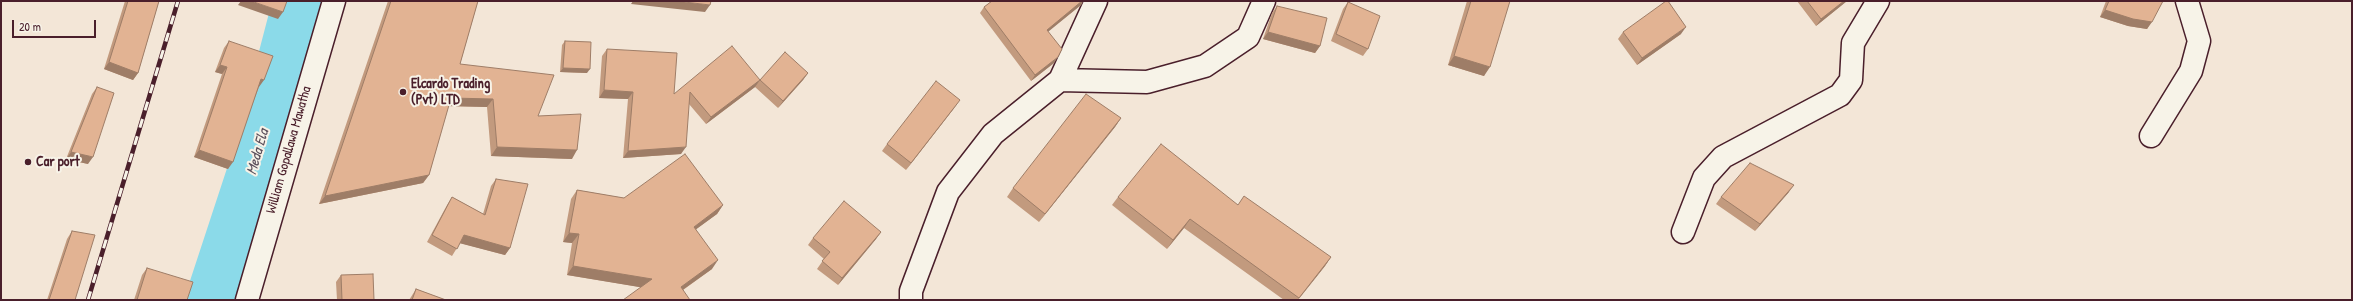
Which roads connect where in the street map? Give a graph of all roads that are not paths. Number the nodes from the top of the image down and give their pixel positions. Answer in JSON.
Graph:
{"nodes":[{"id":1,"x":334,"y":1,"type":"edge"},
{"id":2,"x":1096,"y":1,"type":"edge"},
{"id":3,"x":1264,"y":1,"type":"edge"},
{"id":4,"x":1878,"y":1,"type":"edge"},
{"id":5,"x":2187,"y":1,"type":"edge"},
{"id":6,"x":1060,"y":80,"type":"junction"},
{"id":7,"x":2151,"y":136,"type":"dead end"},
{"id":8,"x":1683,"y":232,"type":"dead end"},
{"id":9,"x":246,"y":300,"type":"edge"},
{"id":10,"x":911,"y":300,"type":"edge"}],
"edges":[{"from":1,"to":9,"type":"street","name":"William Gopallawa Mawatha"},
{"from":2,"to":6,"type":"street"},
{"from":3,"to":6,"type":"street"},
{"from":4,"to":8,"type":"street"},
{"from":5,"to":7,"type":"street"},
{"from":6,"to":10,"type":"street"}]}
